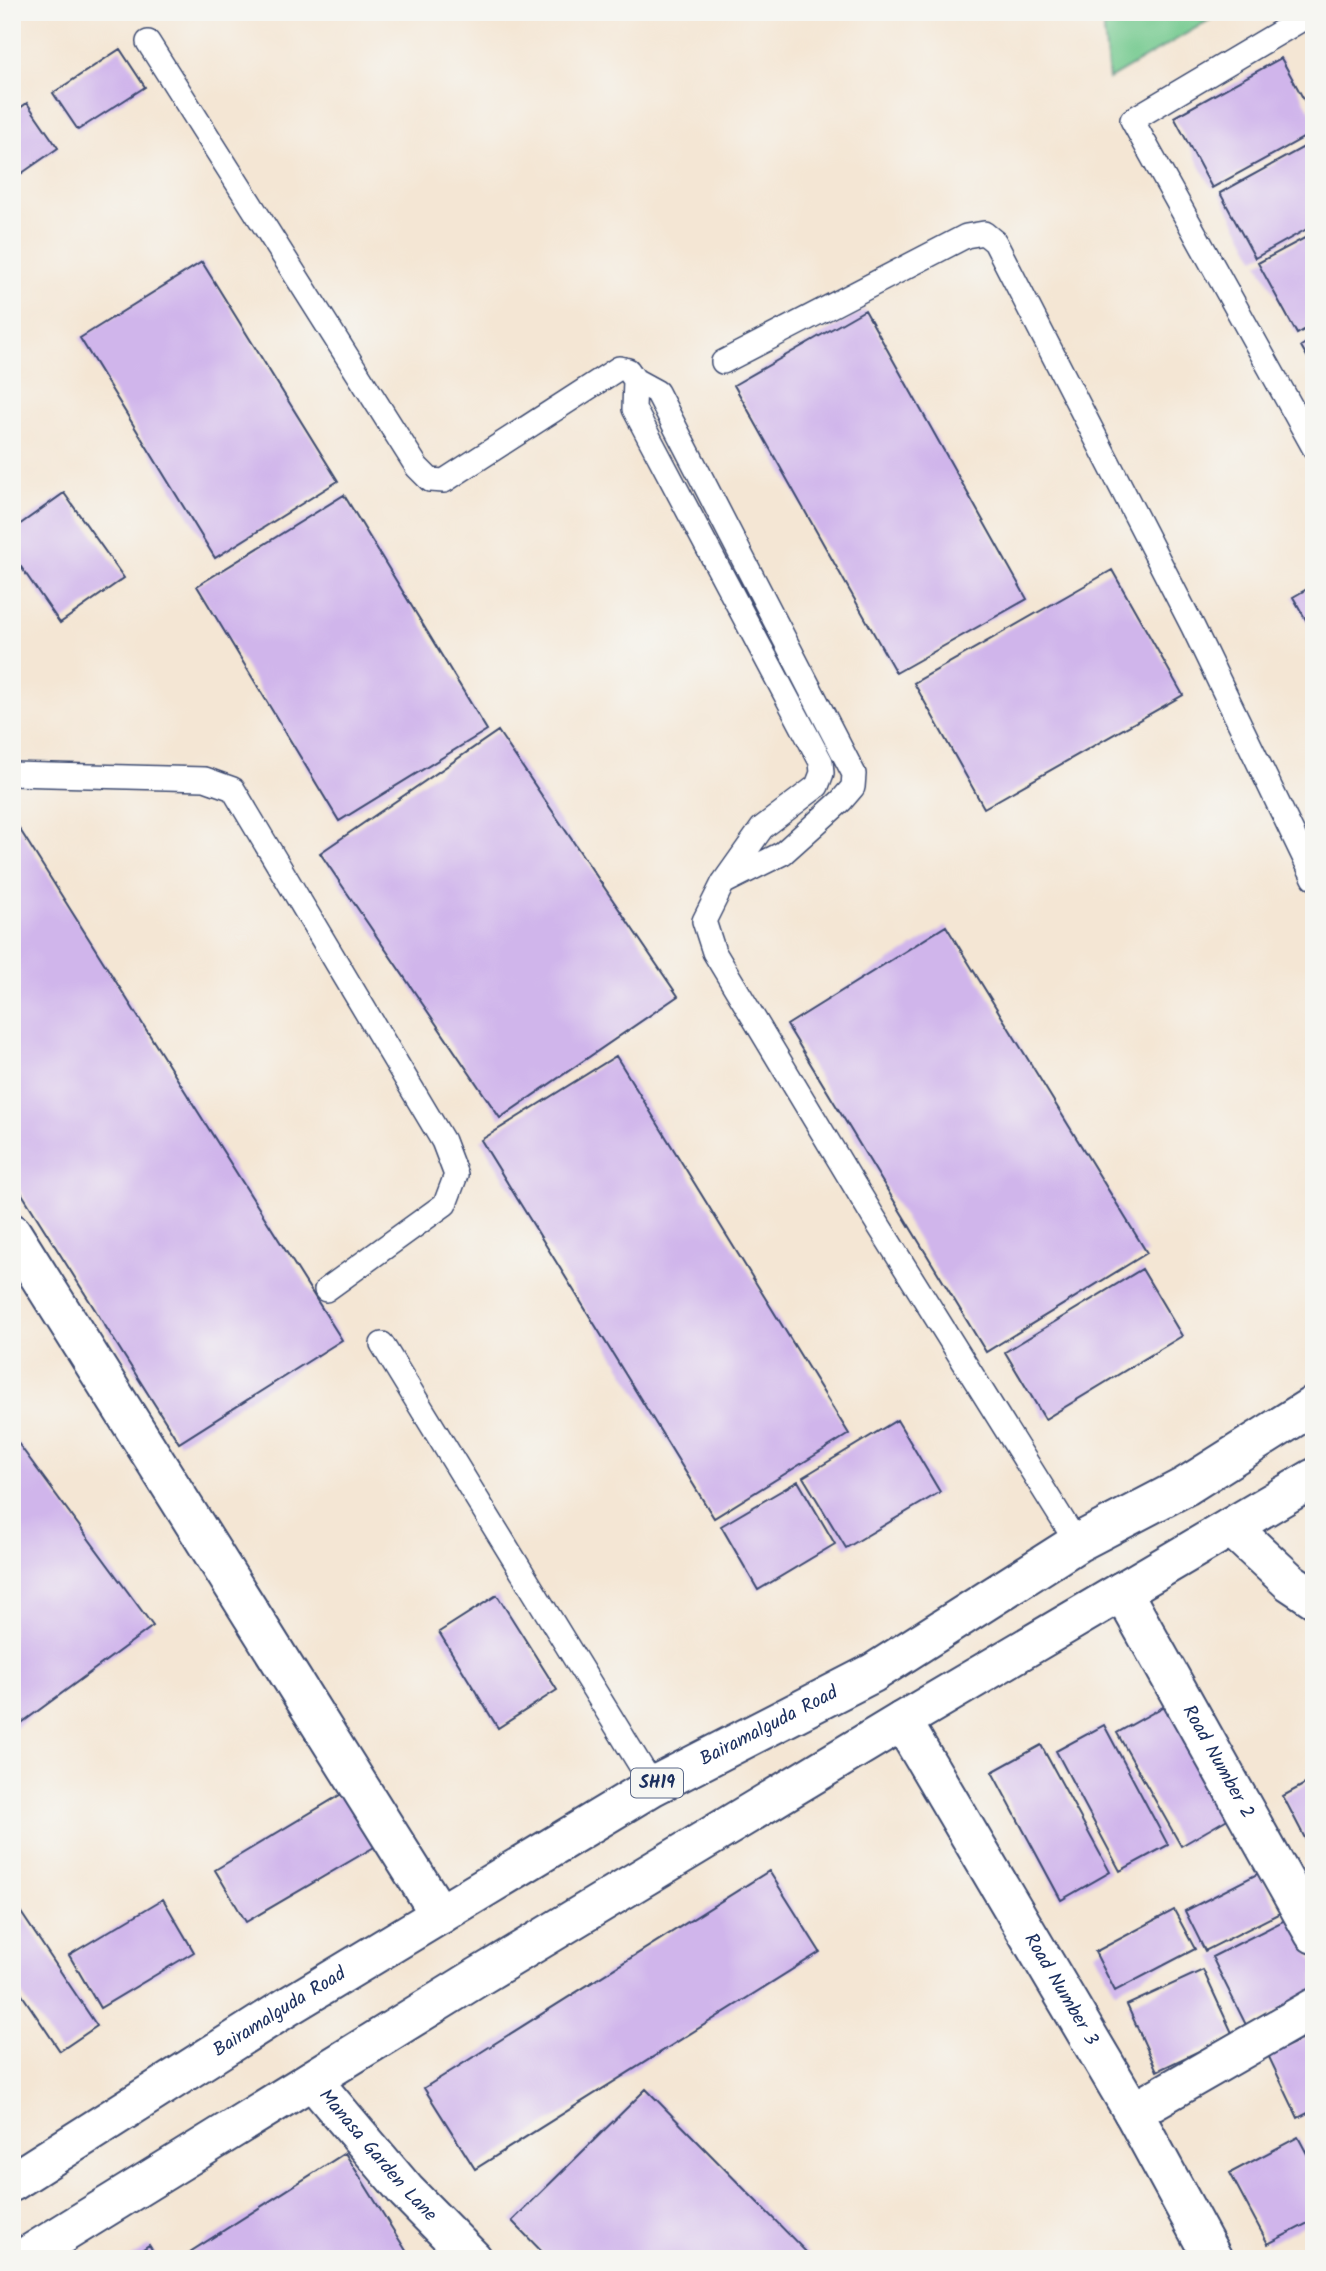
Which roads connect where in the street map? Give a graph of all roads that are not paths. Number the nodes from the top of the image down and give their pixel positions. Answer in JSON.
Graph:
{"nodes":[{"id":1,"x":1314,"y":12,"type":"edge"},
{"id":2,"x":148,"y":42,"type":"dead end"},
{"id":3,"x":723,"y":362,"type":"dead end"},
{"id":4,"x":635,"y":380,"type":"junction"},
{"id":5,"x":1314,"y":448,"type":"edge"},
{"id":6,"x":12,"y":774,"type":"edge"},
{"id":7,"x":1314,"y":878,"type":"edge"},
{"id":8,"x":723,"y":883,"type":"junction"},
{"id":9,"x":12,"y":1233,"type":"edge"},
{"id":10,"x":326,"y":1290,"type":"dead end"},
{"id":11,"x":382,"y":1344,"type":"dead end"},
{"id":12,"x":1314,"y":1405,"type":"edge"},
{"id":13,"x":1314,"y":1478,"type":"edge"},
{"id":14,"x":1231,"y":1527,"type":"junction"},
{"id":15,"x":1077,"y":1543,"type":"junction"},
{"id":16,"x":1122,"y":1591,"type":"junction"},
{"id":17,"x":1314,"y":1598,"type":"edge"},
{"id":18,"x":902,"y":1721,"type":"junction"},
{"id":19,"x":653,"y":1786,"type":"junction"},
{"id":20,"x":440,"y":1915,"type":"junction"},
{"id":21,"x":1314,"y":1934,"type":"edge"},
{"id":22,"x":1314,"y":2008,"type":"edge"},
{"id":23,"x":312,"y":2080,"type":"junction"},
{"id":24,"x":1133,"y":2112,"type":"junction"},
{"id":25,"x":12,"y":2182,"type":"edge"},
{"id":26,"x":22,"y":2259,"type":"edge"},
{"id":27,"x":473,"y":2259,"type":"edge"},
{"id":28,"x":1213,"y":2259,"type":"edge"}],
"edges":[{"from":1,"to":5,"type":"lane"},
{"from":2,"to":4,"type":"lane"},
{"from":3,"to":7,"type":"lane"},
{"from":4,"to":8,"type":"lane"},
{"from":4,"to":8,"type":"lane"},
{"from":6,"to":10,"type":"lane"},
{"from":8,"to":15,"type":"lane"},
{"from":9,"to":20,"type":"main road"},
{"from":11,"to":19,"type":"lane"},
{"from":12,"to":15,"type":"main road","name":"Bairamalguda Road","number":"SH19"},
{"from":13,"to":14,"type":"main road"},
{"from":14,"to":16,"type":"main road"},
{"from":14,"to":17,"type":"main road"},
{"from":15,"to":19,"type":"main road","name":"Bairamalguda Road","number":"SH19"},
{"from":16,"to":18,"type":"main road"},
{"from":16,"to":21,"type":"main road","name":"Road Number 2"},
{"from":18,"to":23,"type":"main road"},
{"from":18,"to":24,"type":"main road","name":"Road Number 3"},
{"from":19,"to":20,"type":"main road","name":"Bairamalguda Road","number":"SH19"},
{"from":20,"to":25,"type":"main road","name":"Bairamalguda Road","number":"SH19"},
{"from":22,"to":24,"type":"main road"},
{"from":23,"to":26,"type":"main road"},
{"from":23,"to":27,"type":"main road","name":"Manasa Garden Lane"},
{"from":24,"to":28,"type":"main road","name":"Road Number 3"}]}
